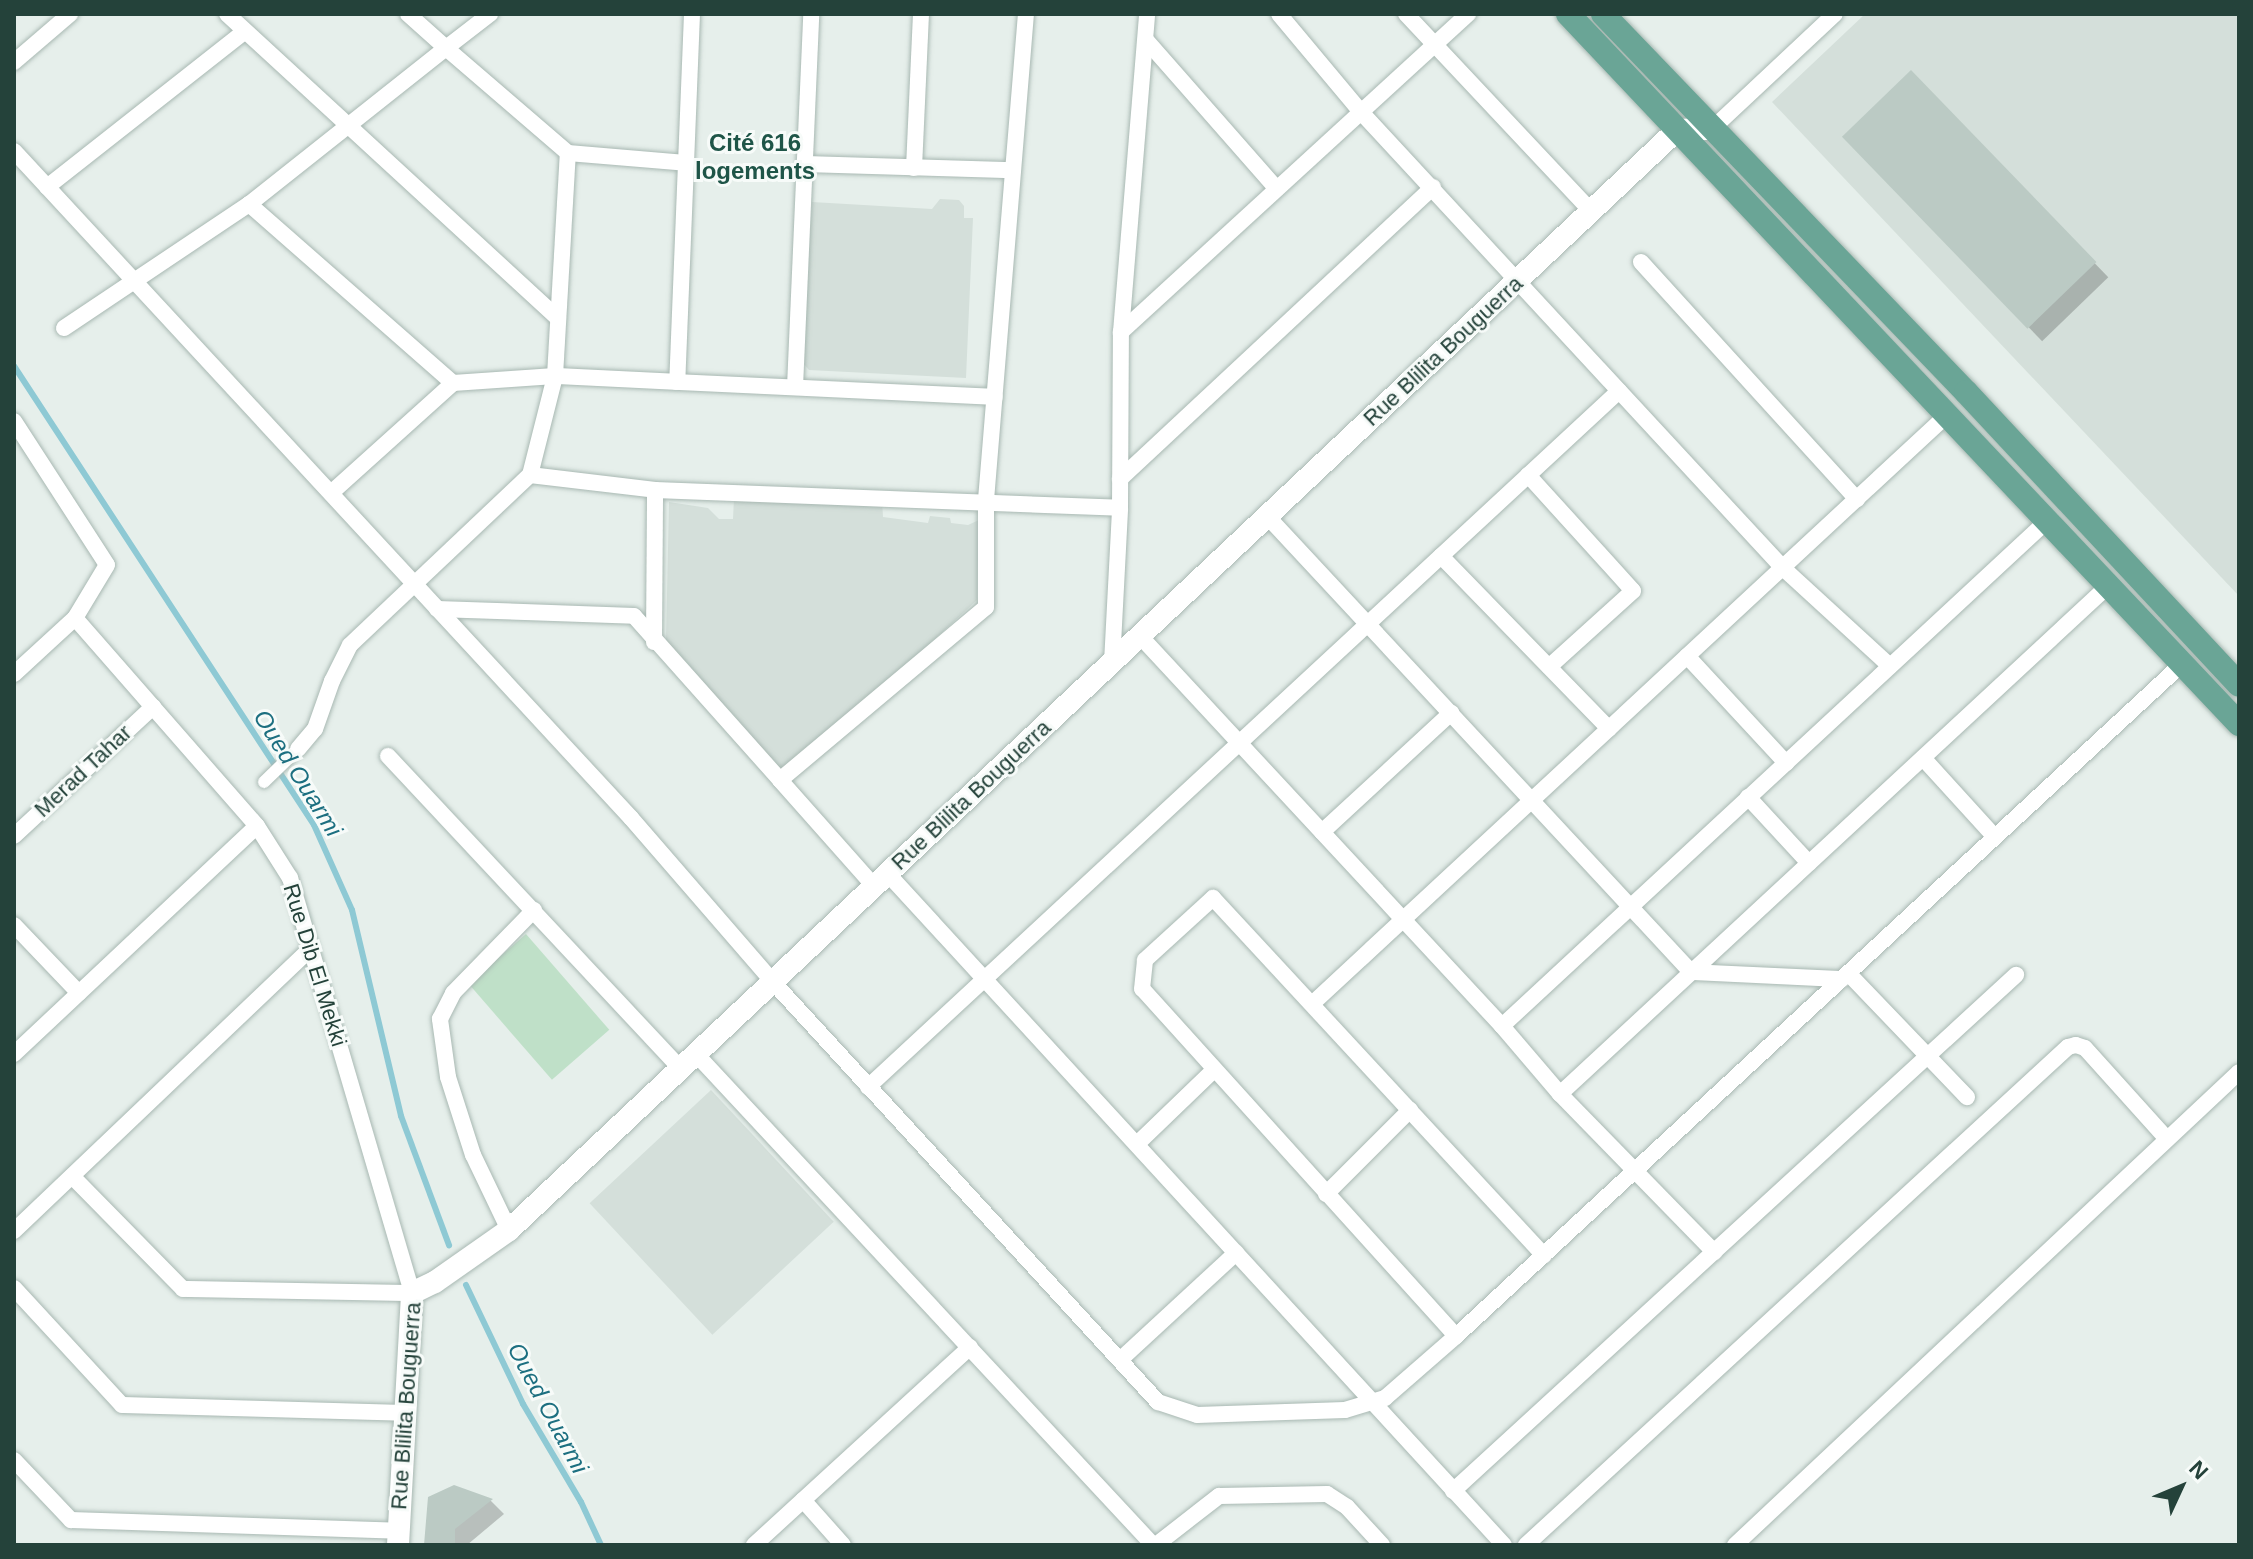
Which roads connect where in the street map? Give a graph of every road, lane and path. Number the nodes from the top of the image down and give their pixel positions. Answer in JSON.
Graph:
{"nodes":[{"id":1,"x":70,"y":14,"type":"edge"},
{"id":2,"x":227,"y":14,"type":"edge"},
{"id":3,"x":408,"y":14,"type":"edge"},
{"id":4,"x":490,"y":14,"type":"edge"},
{"id":5,"x":692,"y":14,"type":"edge"},
{"id":6,"x":811,"y":14,"type":"edge"},
{"id":7,"x":921,"y":14,"type":"edge"},
{"id":8,"x":1026,"y":14,"type":"edge"},
{"id":9,"x":1147,"y":14,"type":"edge"},
{"id":10,"x":1279,"y":14,"type":"edge"},
{"id":11,"x":1406,"y":14,"type":"edge"},
{"id":12,"x":1468,"y":14,"type":"edge"},
{"id":13,"x":1568,"y":14,"type":"edge"},
{"id":14,"x":1603,"y":14,"type":"edge"},
{"id":15,"x":1835,"y":14,"type":"edge"},
{"id":16,"x":245,"y":31,"type":"junction"},
{"id":17,"x":1146,"y":40,"type":"junction"},
{"id":18,"x":1434,"y":45,"type":"junction"},
{"id":19,"x":446,"y":48,"type":"junction"},
{"id":20,"x":14,"y":62,"type":"edge"},
{"id":21,"x":1361,"y":112,"type":"junction"},
{"id":22,"x":347,"y":126,"type":"junction"},
{"id":23,"x":1712,"y":129,"type":"junction"},
{"id":24,"x":1677,"y":130,"type":"junction"},
{"id":25,"x":14,"y":151,"type":"edge"},
{"id":26,"x":568,"y":153,"type":"junction"},
{"id":27,"x":686,"y":163,"type":"junction"},
{"id":28,"x":805,"y":164,"type":"junction"},
{"id":29,"x":914,"y":168,"type":"junction"},
{"id":30,"x":1013,"y":170,"type":"junction"},
{"id":31,"x":47,"y":187,"type":"junction"},
{"id":32,"x":1433,"y":187,"type":"junction"},
{"id":33,"x":1277,"y":189,"type":"junction"},
{"id":34,"x":249,"y":204,"type":"junction"},
{"id":35,"x":1591,"y":211,"type":"junction"},
{"id":36,"x":1641,"y":262,"type":"dead end"},
{"id":37,"x":1518,"y":280,"type":"junction"},
{"id":38,"x":135,"y":281,"type":"junction"},
{"id":39,"x":558,"y":318,"type":"junction"},
{"id":40,"x":64,"y":328,"type":"dead end"},
{"id":41,"x":1121,"y":332,"type":"junction"},
{"id":42,"x":555,"y":376,"type":"junction"},
{"id":43,"x":677,"y":382,"type":"junction"},
{"id":44,"x":453,"y":383,"type":"junction"},
{"id":45,"x":795,"y":387,"type":"junction"},
{"id":46,"x":1619,"y":391,"type":"junction"},
{"id":47,"x":995,"y":397,"type":"junction"},
{"id":48,"x":1947,"y":415,"type":"junction"},
{"id":49,"x":14,"y":421,"type":"edge"},
{"id":50,"x":530,"y":475,"type":"junction"},
{"id":51,"x":1528,"y":475,"type":"junction"},
{"id":52,"x":1120,"y":479,"type":"junction"},
{"id":53,"x":655,"y":490,"type":"junction"},
{"id":54,"x":331,"y":493,"type":"junction"},
{"id":55,"x":1857,"y":499,"type":"junction"},
{"id":56,"x":986,"y":500,"type":"junction"},
{"id":57,"x":1120,"y":508,"type":"junction"},
{"id":58,"x":1267,"y":516,"type":"junction"},
{"id":59,"x":2047,"y":521,"type":"junction"},
{"id":60,"x":1441,"y":556,"type":"junction"},
{"id":61,"x":1783,"y":568,"type":"junction"},
{"id":62,"x":415,"y":584,"type":"junction"},
{"id":63,"x":2108,"y":586,"type":"junction"},
{"id":64,"x":437,"y":609,"type":"junction"},
{"id":65,"x":634,"y":616,"type":"junction"},
{"id":66,"x":654,"y":617,"type":"junction"},
{"id":67,"x":75,"y":618,"type":"junction"},
{"id":68,"x":1368,"y":624,"type":"junction"},
{"id":69,"x":1140,"y":636,"type":"junction"},
{"id":70,"x":654,"y":642,"type":"junction"},
{"id":71,"x":1687,"y":656,"type":"junction"},
{"id":72,"x":1112,"y":663,"type":"junction"},
{"id":73,"x":2182,"y":664,"type":"junction"},
{"id":74,"x":1890,"y":666,"type":"junction"},
{"id":75,"x":1549,"y":667,"type":"junction"},
{"id":76,"x":14,"y":674,"type":"edge"},
{"id":77,"x":2239,"y":685,"type":"edge"},
{"id":78,"x":153,"y":707,"type":"junction"},
{"id":79,"x":1451,"y":713,"type":"junction"},
{"id":80,"x":2239,"y":724,"type":"edge"},
{"id":81,"x":1609,"y":729,"type":"junction"},
{"id":82,"x":1240,"y":743,"type":"junction"},
{"id":83,"x":298,"y":749,"type":"joint"},
{"id":84,"x":388,"y":756,"type":"dead end"},
{"id":85,"x":1923,"y":758,"type":"junction"},
{"id":86,"x":1786,"y":763,"type":"junction"},
{"id":87,"x":780,"y":780,"type":"junction"},
{"id":88,"x":264,"y":782,"type":"dead end"},
{"id":89,"x":1748,"y":797,"type":"junction"},
{"id":90,"x":1532,"y":800,"type":"junction"},
{"id":91,"x":257,"y":826,"type":"junction"},
{"id":92,"x":1322,"y":832,"type":"junction"},
{"id":93,"x":14,"y":836,"type":"edge"},
{"id":94,"x":1995,"y":837,"type":"junction"},
{"id":95,"x":1809,"y":863,"type":"junction"},
{"id":96,"x":881,"y":880,"type":"junction"},
{"id":97,"x":1630,"y":907,"type":"junction"},
{"id":98,"x":534,"y":910,"type":"junction"},
{"id":99,"x":1403,"y":919,"type":"junction"},
{"id":100,"x":14,"y":925,"type":"edge"},
{"id":101,"x":311,"y":948,"type":"junction"},
{"id":102,"x":1691,"y":972,"type":"junction"},
{"id":103,"x":2016,"y":975,"type":"dead end"},
{"id":104,"x":1845,"y":976,"type":"junction"},
{"id":105,"x":987,"y":977,"type":"junction"},
{"id":106,"x":773,"y":982,"type":"junction"},
{"id":107,"x":79,"y":993,"type":"junction"},
{"id":108,"x":1312,"y":1004,"type":"junction"},
{"id":109,"x":1502,"y":1026,"type":"junction"},
{"id":110,"x":14,"y":1054,"type":"edge"},
{"id":111,"x":1928,"y":1055,"type":"junction"},
{"id":112,"x":688,"y":1062,"type":"junction"},
{"id":113,"x":1214,"y":1070,"type":"junction"},
{"id":114,"x":2239,"y":1072,"type":"edge"},
{"id":115,"x":868,"y":1087,"type":"junction"},
{"id":116,"x":1560,"y":1094,"type":"junction"},
{"id":117,"x":1967,"y":1097,"type":"dead end"},
{"id":118,"x":1410,"y":1110,"type":"junction"},
{"id":119,"x":2167,"y":1139,"type":"junction"},
{"id":120,"x":1137,"y":1144,"type":"junction"},
{"id":121,"x":1632,"y":1173,"type":"junction"},
{"id":122,"x":72,"y":1176,"type":"junction"},
{"id":123,"x":1326,"y":1194,"type":"junction"},
{"id":124,"x":509,"y":1230,"type":"junction"},
{"id":125,"x":14,"y":1231,"type":"edge"},
{"id":126,"x":1714,"y":1252,"type":"junction"},
{"id":127,"x":1236,"y":1253,"type":"junction"},
{"id":128,"x":1544,"y":1255,"type":"junction"},
{"id":129,"x":14,"y":1288,"type":"edge"},
{"id":130,"x":412,"y":1293,"type":"junction"},
{"id":131,"x":1456,"y":1336,"type":"junction"},
{"id":132,"x":970,"y":1347,"type":"junction"},
{"id":133,"x":1120,"y":1360,"type":"junction"},
{"id":134,"x":1371,"y":1402,"type":"junction"},
{"id":135,"x":405,"y":1413,"type":"junction"},
{"id":136,"x":14,"y":1460,"type":"edge"},
{"id":137,"x":1453,"y":1491,"type":"junction"},
{"id":138,"x":803,"y":1500,"type":"junction"},
{"id":139,"x":398,"y":1538,"type":"edge"},
{"id":140,"x":754,"y":1545,"type":"edge"},
{"id":141,"x":843,"y":1545,"type":"edge"},
{"id":142,"x":1155,"y":1545,"type":"edge"},
{"id":143,"x":1382,"y":1545,"type":"edge"},
{"id":144,"x":1504,"y":1545,"type":"edge"},
{"id":145,"x":1526,"y":1545,"type":"edge"},
{"id":146,"x":1735,"y":1545,"type":"edge"}],
"edges":[{"from":1,"to":20,"type":"street"},
{"from":2,"to":16,"type":"street"},
{"from":3,"to":19,"type":"street"},
{"from":4,"to":19,"type":"street"},
{"from":5,"to":27,"type":"street"},
{"from":6,"to":28,"type":"street"},
{"from":7,"to":29,"type":"street"},
{"from":8,"to":30,"type":"street"},
{"from":9,"to":17,"type":"street"},
{"from":10,"to":21,"type":"street"},
{"from":11,"to":18,"type":"street"},
{"from":12,"to":18,"type":"street"},
{"from":13,"to":24,"type":"main road"},
{"from":14,"to":23,"type":"main road"},
{"from":15,"to":23,"type":"street"},
{"from":16,"to":22,"type":"street"},
{"from":16,"to":31,"type":"street"},
{"from":17,"to":33,"type":"street"},
{"from":17,"to":41,"type":"street"},
{"from":18,"to":21,"type":"street"},
{"from":18,"to":35,"type":"street"},
{"from":19,"to":22,"type":"street"},
{"from":19,"to":26,"type":"street"},
{"from":21,"to":32,"type":"street"},
{"from":21,"to":33,"type":"street"},
{"from":22,"to":34,"type":"street"},
{"from":22,"to":39,"type":"street"},
{"from":23,"to":24,"type":"street"},
{"from":23,"to":77,"type":"main road"},
{"from":24,"to":35,"type":"street","name":"Rue Blilita Bouguerra"},
{"from":24,"to":48,"type":"main road"},
{"from":25,"to":31,"type":"street"},
{"from":26,"to":27,"type":"street"},
{"from":26,"to":39,"type":"street"},
{"from":27,"to":43,"type":"street"},
{"from":28,"to":29,"type":"street"},
{"from":28,"to":45,"type":"street"},
{"from":29,"to":30,"type":"street"},
{"from":30,"to":47,"type":"street"},
{"from":31,"to":38,"type":"street"},
{"from":32,"to":37,"type":"street"},
{"from":32,"to":52,"type":"street"},
{"from":33,"to":41,"type":"street"},
{"from":34,"to":38,"type":"street"},
{"from":34,"to":44,"type":"street"},
{"from":35,"to":37,"type":"street","name":"Rue Blilita Bouguerra"},
{"from":36,"to":55,"type":"street"},
{"from":37,"to":46,"type":"street"},
{"from":37,"to":58,"type":"street","name":"Rue Blilita Bouguerra"},
{"from":38,"to":40,"type":"street"},
{"from":38,"to":54,"type":"street"},
{"from":39,"to":42,"type":"street"},
{"from":41,"to":52,"type":"street"},
{"from":42,"to":43,"type":"street"},
{"from":42,"to":44,"type":"street"},
{"from":42,"to":50,"type":"street"},
{"from":43,"to":45,"type":"street"},
{"from":44,"to":54,"type":"street"},
{"from":45,"to":47,"type":"street"},
{"from":46,"to":51,"type":"street"},
{"from":46,"to":61,"type":"street"},
{"from":47,"to":56,"type":"street"},
{"from":48,"to":55,"type":"street"},
{"from":48,"to":59,"type":"main road"},
{"from":49,"to":67,"type":"street"},
{"from":50,"to":53,"type":"street"},
{"from":50,"to":62,"type":"street"},
{"from":51,"to":60,"type":"street"},
{"from":51,"to":75,"type":"street"},
{"from":52,"to":57,"type":"street"},
{"from":53,"to":56,"type":"street"},
{"from":53,"to":66,"type":"street"},
{"from":54,"to":62,"type":"street"},
{"from":55,"to":61,"type":"street"},
{"from":56,"to":57,"type":"street"},
{"from":56,"to":87,"type":"street"},
{"from":57,"to":72,"type":"street"},
{"from":58,"to":68,"type":"street"},
{"from":58,"to":69,"type":"street","name":"Rue Blilita Bouguerra"},
{"from":59,"to":63,"type":"main road"},
{"from":59,"to":74,"type":"street"},
{"from":60,"to":68,"type":"street"},
{"from":60,"to":75,"type":"street"},
{"from":61,"to":71,"type":"street"},
{"from":61,"to":74,"type":"street"},
{"from":62,"to":64,"type":"street"},
{"from":62,"to":83,"type":"street"},
{"from":63,"to":73,"type":"main road"},
{"from":63,"to":85,"type":"street"},
{"from":64,"to":65,"type":"street"},
{"from":64,"to":106,"type":"street"},
{"from":65,"to":66,"type":"street"},
{"from":65,"to":70,"type":"street"},
{"from":66,"to":70,"type":"street"},
{"from":67,"to":76,"type":"street"},
{"from":67,"to":78,"type":"street","name":"Rue Dib El Mekki"},
{"from":68,"to":79,"type":"street"},
{"from":68,"to":82,"type":"street"},
{"from":69,"to":72,"type":"street","name":"Rue Blilita Bouguerra"},
{"from":69,"to":82,"type":"street"},
{"from":70,"to":87,"type":"street"},
{"from":71,"to":81,"type":"street"},
{"from":71,"to":86,"type":"street"},
{"from":72,"to":96,"type":"street","name":"Rue Blilita Bouguerra"},
{"from":73,"to":80,"type":"main road"},
{"from":73,"to":94,"type":"street"},
{"from":74,"to":86,"type":"street"},
{"from":75,"to":81,"type":"street"},
{"from":78,"to":91,"type":"street","name":"Rue Dib El Mekki"},
{"from":78,"to":93,"type":"street","name":"Merad Tahar"},
{"from":79,"to":90,"type":"street"},
{"from":79,"to":92,"type":"street"},
{"from":81,"to":90,"type":"street"},
{"from":82,"to":92,"type":"street"},
{"from":82,"to":105,"type":"street"},
{"from":83,"to":88,"type":"street"},
{"from":84,"to":98,"type":"street"},
{"from":85,"to":94,"type":"street"},
{"from":85,"to":95,"type":"street"},
{"from":86,"to":89,"type":"street"},
{"from":87,"to":96,"type":"street"},
{"from":89,"to":95,"type":"street"},
{"from":89,"to":97,"type":"street"},
{"from":90,"to":97,"type":"street"},
{"from":90,"to":99,"type":"street"},
{"from":91,"to":101,"type":"street","name":"Rue Dib El Mekki"},
{"from":91,"to":107,"type":"street"},
{"from":92,"to":99,"type":"street"},
{"from":94,"to":104,"type":"street"},
{"from":95,"to":102,"type":"street"},
{"from":96,"to":105,"type":"street"},
{"from":96,"to":106,"type":"street","name":"Rue Blilita Bouguerra"},
{"from":97,"to":102,"type":"street"},
{"from":97,"to":109,"type":"street"},
{"from":98,"to":112,"type":"street"},
{"from":98,"to":124,"type":"street"},
{"from":99,"to":108,"type":"street"},
{"from":99,"to":109,"type":"street"},
{"from":100,"to":107,"type":"street"},
{"from":101,"to":122,"type":"street"},
{"from":101,"to":130,"type":"street","name":"Rue Dib El Mekki"},
{"from":102,"to":104,"type":"street"},
{"from":102,"to":116,"type":"street"},
{"from":103,"to":111,"type":"street"},
{"from":104,"to":111,"type":"street"},
{"from":104,"to":121,"type":"street"},
{"from":105,"to":115,"type":"street"},
{"from":105,"to":120,"type":"street"},
{"from":106,"to":112,"type":"street","name":"Rue Blilita Bouguerra"},
{"from":106,"to":115,"type":"street"},
{"from":107,"to":110,"type":"street"},
{"from":108,"to":113,"type":"street"},
{"from":108,"to":118,"type":"street"},
{"from":109,"to":116,"type":"street"},
{"from":111,"to":117,"type":"street"},
{"from":111,"to":126,"type":"street"},
{"from":112,"to":124,"type":"street","name":"Rue Blilita Bouguerra"},
{"from":112,"to":132,"type":"street"},
{"from":113,"to":120,"type":"street"},
{"from":113,"to":123,"type":"street"},
{"from":114,"to":119,"type":"street"},
{"from":115,"to":133,"type":"street"},
{"from":116,"to":121,"type":"street"},
{"from":118,"to":123,"type":"street"},
{"from":118,"to":128,"type":"street"},
{"from":119,"to":145,"type":"street"},
{"from":119,"to":146,"type":"street"},
{"from":120,"to":127,"type":"street"},
{"from":121,"to":126,"type":"street"},
{"from":121,"to":128,"type":"street"},
{"from":122,"to":125,"type":"street"},
{"from":122,"to":130,"type":"street"},
{"from":123,"to":131,"type":"street"},
{"from":124,"to":130,"type":"street","name":"Rue Blilita Bouguerra"},
{"from":126,"to":137,"type":"street"},
{"from":127,"to":133,"type":"street"},
{"from":127,"to":134,"type":"street"},
{"from":128,"to":131,"type":"street"},
{"from":129,"to":135,"type":"street"},
{"from":130,"to":135,"type":"street","name":"Rue Blilita Bouguerra"},
{"from":131,"to":134,"type":"street"},
{"from":132,"to":138,"type":"street"},
{"from":132,"to":142,"type":"street"},
{"from":133,"to":134,"type":"street"},
{"from":134,"to":137,"type":"street"},
{"from":135,"to":139,"type":"street","name":"Rue Blilita Bouguerra"},
{"from":136,"to":139,"type":"street"},
{"from":137,"to":144,"type":"street"},
{"from":138,"to":140,"type":"street"},
{"from":138,"to":141,"type":"street"},
{"from":142,"to":143,"type":"street"}]}
